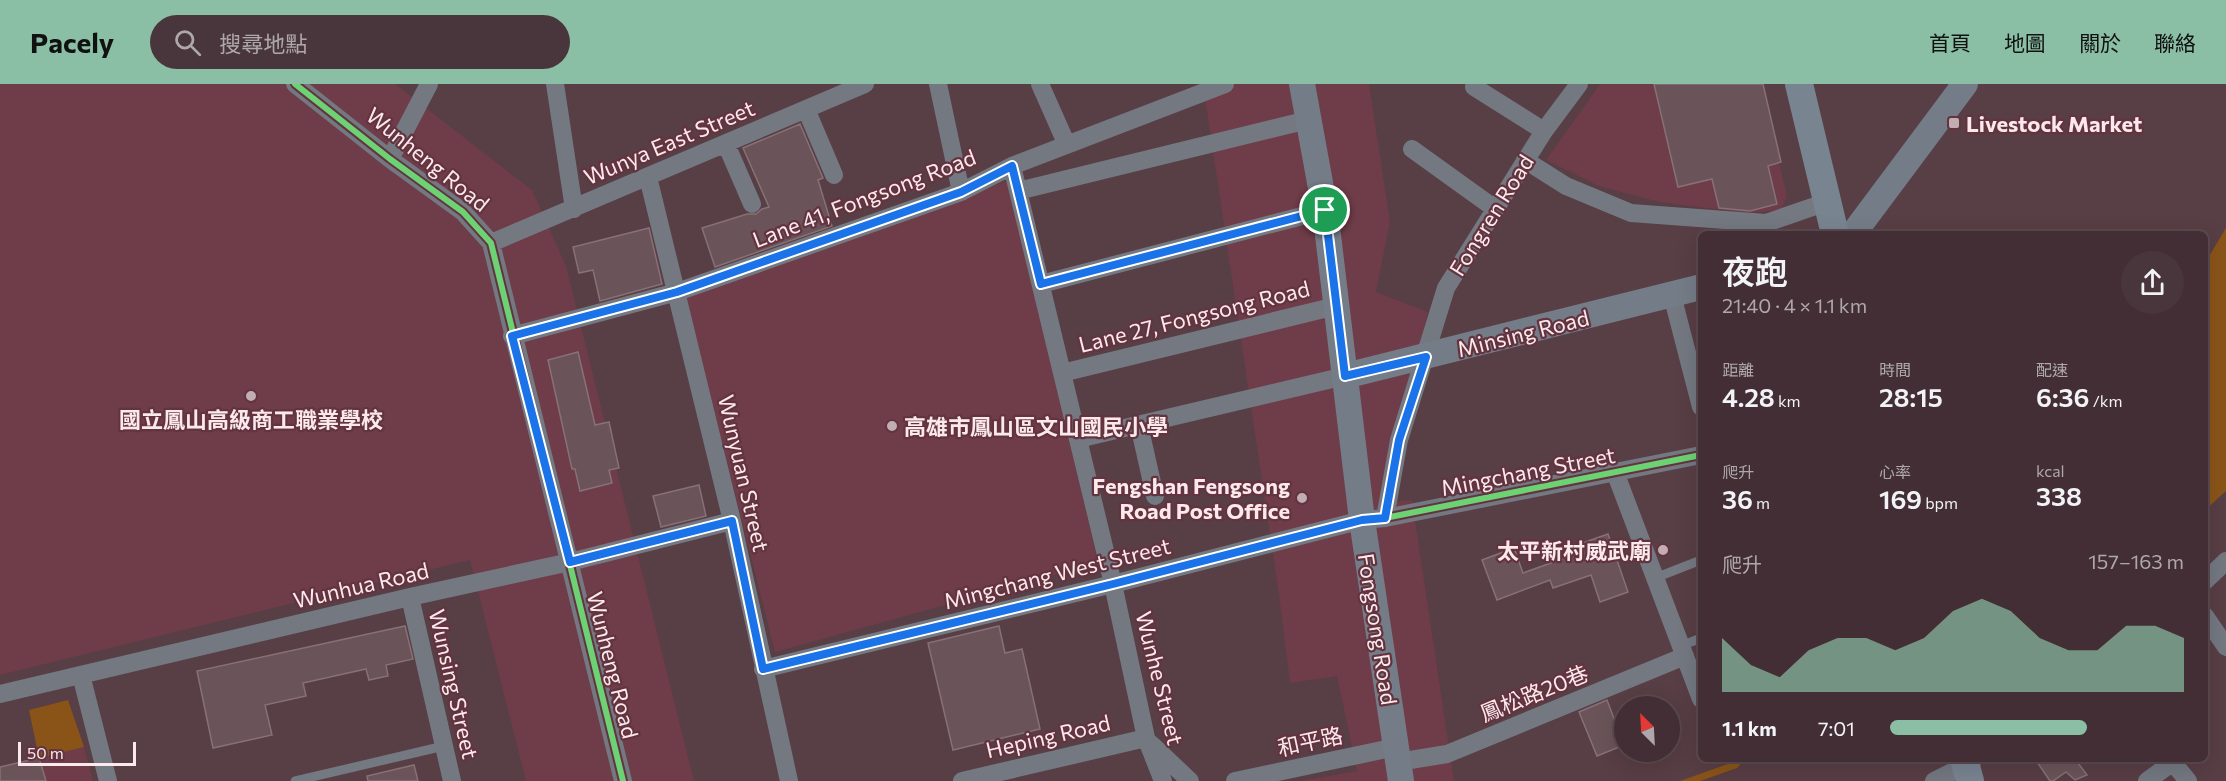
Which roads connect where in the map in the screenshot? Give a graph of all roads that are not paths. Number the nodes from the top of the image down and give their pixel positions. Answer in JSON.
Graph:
{"nodes":[{"id":1,"x":429,"y":84,"type":"edge"},
{"id":2,"x":555,"y":84,"type":"edge"},
{"id":3,"x":865,"y":84,"type":"edge"},
{"id":4,"x":938,"y":84,"type":"edge"},
{"id":5,"x":1040,"y":84,"type":"edge"},
{"id":6,"x":1225,"y":84,"type":"edge"},
{"id":7,"x":1302,"y":84,"type":"edge"},
{"id":8,"x":1579,"y":84,"type":"edge"},
{"id":9,"x":1799,"y":84,"type":"edge"},
{"id":10,"x":1965,"y":84,"type":"edge"},
{"id":11,"x":302,"y":86,"type":"edge"},
{"id":12,"x":1474,"y":87,"type":"dead end"},
{"id":13,"x":806,"y":110,"type":"junction"},
{"id":14,"x":1308,"y":120,"type":"junction"},
{"id":15,"x":1544,"y":132,"type":"junction"},
{"id":16,"x":726,"y":144,"type":"junction"},
{"id":17,"x":1066,"y":145,"type":"junction"},
{"id":18,"x":1412,"y":149,"type":"dead end"},
{"id":19,"x":390,"y":159,"type":"junction"},
{"id":20,"x":1525,"y":160,"type":"junction"},
{"id":21,"x":1012,"y":166,"type":"junction"},
{"id":22,"x":834,"y":175,"type":"dead end"},
{"id":23,"x":648,"y":177,"type":"junction"},
{"id":24,"x":1018,"y":191,"type":"junction"},
{"id":25,"x":961,"y":192,"type":"junction"},
{"id":26,"x":1827,"y":202,"type":"junction"},
{"id":27,"x":752,"y":204,"type":"dead end"},
{"id":28,"x":1494,"y":208,"type":"junction"},
{"id":29,"x":574,"y":209,"type":"junction"},
{"id":30,"x":1325,"y":210,"type":"junction"},
{"id":31,"x":1834,"y":231,"type":"edge"},
{"id":32,"x":1855,"y":231,"type":"edge"},
{"id":33,"x":491,"y":243,"type":"junction"},
{"id":34,"x":1041,"y":284,"type":"junction"},
{"id":35,"x":1698,"y":288,"type":"edge"},
{"id":36,"x":677,"y":292,"type":"junction"},
{"id":37,"x":1672,"y":295,"type":"junction"},
{"id":38,"x":1336,"y":306,"type":"junction"},
{"id":39,"x":512,"y":336,"type":"junction"},
{"id":40,"x":1426,"y":357,"type":"junction"},
{"id":41,"x":1062,"y":373,"type":"junction"},
{"id":42,"x":1345,"y":376,"type":"junction"},
{"id":43,"x":1698,"y":395,"type":"edge"},
{"id":44,"x":1139,"y":424,"type":"junction"},
{"id":45,"x":1078,"y":439,"type":"junction"},
{"id":46,"x":1698,"y":456,"type":"edge"},
{"id":47,"x":1615,"y":472,"type":"junction"},
{"id":48,"x":1155,"y":496,"type":"dead end"},
{"id":49,"x":1373,"y":519,"type":"junction"},
{"id":50,"x":732,"y":521,"type":"junction"},
{"id":51,"x":1698,"y":561,"type":"edge"},
{"id":52,"x":2226,"y":561,"type":"edge"},
{"id":53,"x":570,"y":562,"type":"junction"},
{"id":54,"x":1655,"y":578,"type":"junction"},
{"id":55,"x":2208,"y":578,"type":"edge"},
{"id":56,"x":1113,"y":584,"type":"junction"},
{"id":57,"x":410,"y":597,"type":"junction"},
{"id":58,"x":2208,"y":620,"type":"edge"},
{"id":59,"x":1698,"y":640,"type":"edge"},
{"id":60,"x":2226,"y":646,"type":"edge"},
{"id":61,"x":1683,"y":651,"type":"junction"},
{"id":62,"x":763,"y":669,"type":"junction"},
{"id":63,"x":1696,"y":672,"type":"edge"},
{"id":64,"x":81,"y":675,"type":"junction"},
{"id":65,"x":0,"y":694,"type":"edge"},
{"id":66,"x":1146,"y":738,"type":"junction"},
{"id":67,"x":444,"y":746,"type":"junction"},
{"id":68,"x":2169,"y":762,"type":"edge"},
{"id":69,"x":2173,"y":762,"type":"edge"},
{"id":70,"x":1398,"y":763,"type":"edge"},
{"id":71,"x":1969,"y":766,"type":"edge"},
{"id":72,"x":108,"y":781,"type":"edge"},
{"id":73,"x":295,"y":781,"type":"edge"},
{"id":74,"x":452,"y":781,"type":"edge"},
{"id":75,"x":623,"y":781,"type":"edge"},
{"id":76,"x":789,"y":781,"type":"edge"},
{"id":77,"x":962,"y":781,"type":"edge"},
{"id":78,"x":1163,"y":781,"type":"edge"},
{"id":79,"x":1190,"y":781,"type":"edge"},
{"id":80,"x":1235,"y":781,"type":"edge"},
{"id":81,"x":1934,"y":781,"type":"edge"},
{"id":82,"x":2147,"y":781,"type":"edge"},
{"id":83,"x":2188,"y":781,"type":"edge"}],
"edges":[{"from":1,"to":19,"type":"street"},
{"from":2,"to":29,"type":"street"},
{"from":3,"to":13,"type":"street","name":"Wunya East Street"},
{"from":4,"to":25,"type":"street"},
{"from":5,"to":17,"type":"street"},
{"from":6,"to":17,"type":"street","name":"Lane 41, Fongsong Road"},
{"from":7,"to":14,"type":"street","name":"Fongsong Road"},
{"from":8,"to":15,"type":"street","name":"Fongren Road"},
{"from":9,"to":26,"type":"main road"},
{"from":10,"to":32,"type":"street"},
{"from":11,"to":19,"type":"street","name":"Wunheng Road"},
{"from":12,"to":15,"type":"street"},
{"from":13,"to":16,"type":"street","name":"Wunya East Street"},
{"from":13,"to":22,"type":"street"},
{"from":14,"to":24,"type":"street"},
{"from":14,"to":30,"type":"street","name":"Fongsong Road"},
{"from":15,"to":20,"type":"street","name":"Fongren Road"},
{"from":16,"to":23,"type":"street","name":"Wunya East Street"},
{"from":16,"to":27,"type":"street"},
{"from":17,"to":21,"type":"street","name":"Lane 41, Fongsong Road"},
{"from":18,"to":28,"type":"street"},
{"from":19,"to":33,"type":"street","name":"Wunheng Road"},
{"from":20,"to":26,"type":"street"},
{"from":20,"to":28,"type":"street","name":"Fongren Road"},
{"from":21,"to":24,"type":"street","name":"Wunhe Street"},
{"from":21,"to":25,"type":"street","name":"Lane 41, Fongsong Road"},
{"from":23,"to":29,"type":"street","name":"Wunya East Street"},
{"from":23,"to":36,"type":"street","name":"Wunyuan Street"},
{"from":24,"to":34,"type":"street","name":"Wunhe Street"},
{"from":25,"to":36,"type":"street","name":"Lane 41, Fongsong Road"},
{"from":26,"to":31,"type":"main road"},
{"from":28,"to":40,"type":"street","name":"Fongren Road"},
{"from":29,"to":33,"type":"street","name":"Wunya East Street"},
{"from":30,"to":34,"type":"street"},
{"from":30,"to":38,"type":"street","name":"Fongsong Road"},
{"from":33,"to":39,"type":"street","name":"Wunheng Road"},
{"from":34,"to":41,"type":"street","name":"Wunhe Street"},
{"from":35,"to":37,"type":"street","name":"Minsing Road"},
{"from":36,"to":39,"type":"street","name":"Lane 41, Fongsong Road"},
{"from":36,"to":50,"type":"street","name":"Wunyuan Street"},
{"from":37,"to":40,"type":"street","name":"Minsing Road"},
{"from":37,"to":43,"type":"street"},
{"from":38,"to":41,"type":"street","name":"Lane 27, Fongsong Road"},
{"from":38,"to":42,"type":"street","name":"Fongsong Road"},
{"from":39,"to":53,"type":"street","name":"Wunheng Road"},
{"from":40,"to":42,"type":"street","name":"Minsing Road"},
{"from":40,"to":49,"type":"street","name":"Fongren Road"},
{"from":41,"to":45,"type":"street","name":"Wunhe Street"},
{"from":42,"to":44,"type":"street"},
{"from":42,"to":49,"type":"street","name":"Fongsong Road"},
{"from":44,"to":45,"type":"street"},
{"from":44,"to":48,"type":"street"},
{"from":45,"to":56,"type":"street","name":"Wunhe Street"},
{"from":46,"to":47,"type":"street","name":"Mingchang Street"},
{"from":47,"to":49,"type":"street","name":"Mingchang Street"},
{"from":47,"to":54,"type":"street"},
{"from":49,"to":56,"type":"street","name":"Mingchang West Street"},
{"from":49,"to":70,"type":"street","name":"Fongsong Road"},
{"from":50,"to":53,"type":"street","name":"Wunhua Road"},
{"from":50,"to":62,"type":"street","name":"Wunyuan Street"},
{"from":51,"to":54,"type":"lane"},
{"from":52,"to":55,"type":"street"},
{"from":53,"to":57,"type":"street","name":"Wunhua Road"},
{"from":53,"to":75,"type":"street","name":"Wunheng Road"},
{"from":54,"to":61,"type":"street"},
{"from":56,"to":62,"type":"street","name":"Mingchang West Street"},
{"from":56,"to":66,"type":"street","name":"Wunhe Street"},
{"from":57,"to":64,"type":"street","name":"Wunhua Road"},
{"from":57,"to":67,"type":"street","name":"Wunsing Street"},
{"from":58,"to":60,"type":"street"},
{"from":59,"to":61,"type":"lane"},
{"from":61,"to":63,"type":"street"},
{"from":61,"to":70,"type":"street","name":"鳳松路20巷"},
{"from":62,"to":76,"type":"street","name":"Wunyuan Street"},
{"from":64,"to":65,"type":"street","name":"Wunhua Road"},
{"from":64,"to":72,"type":"street"},
{"from":66,"to":77,"type":"street","name":"Heping Road"},
{"from":66,"to":78,"type":"street","name":"Wunhe Street"},
{"from":66,"to":79,"type":"street"},
{"from":67,"to":73,"type":"lane"},
{"from":67,"to":74,"type":"street","name":"Wunsing Street"},
{"from":68,"to":82,"type":"street"},
{"from":69,"to":83,"type":"street"},
{"from":70,"to":80,"type":"street","name":"和平路"},
{"from":71,"to":81,"type":"street"}]}
